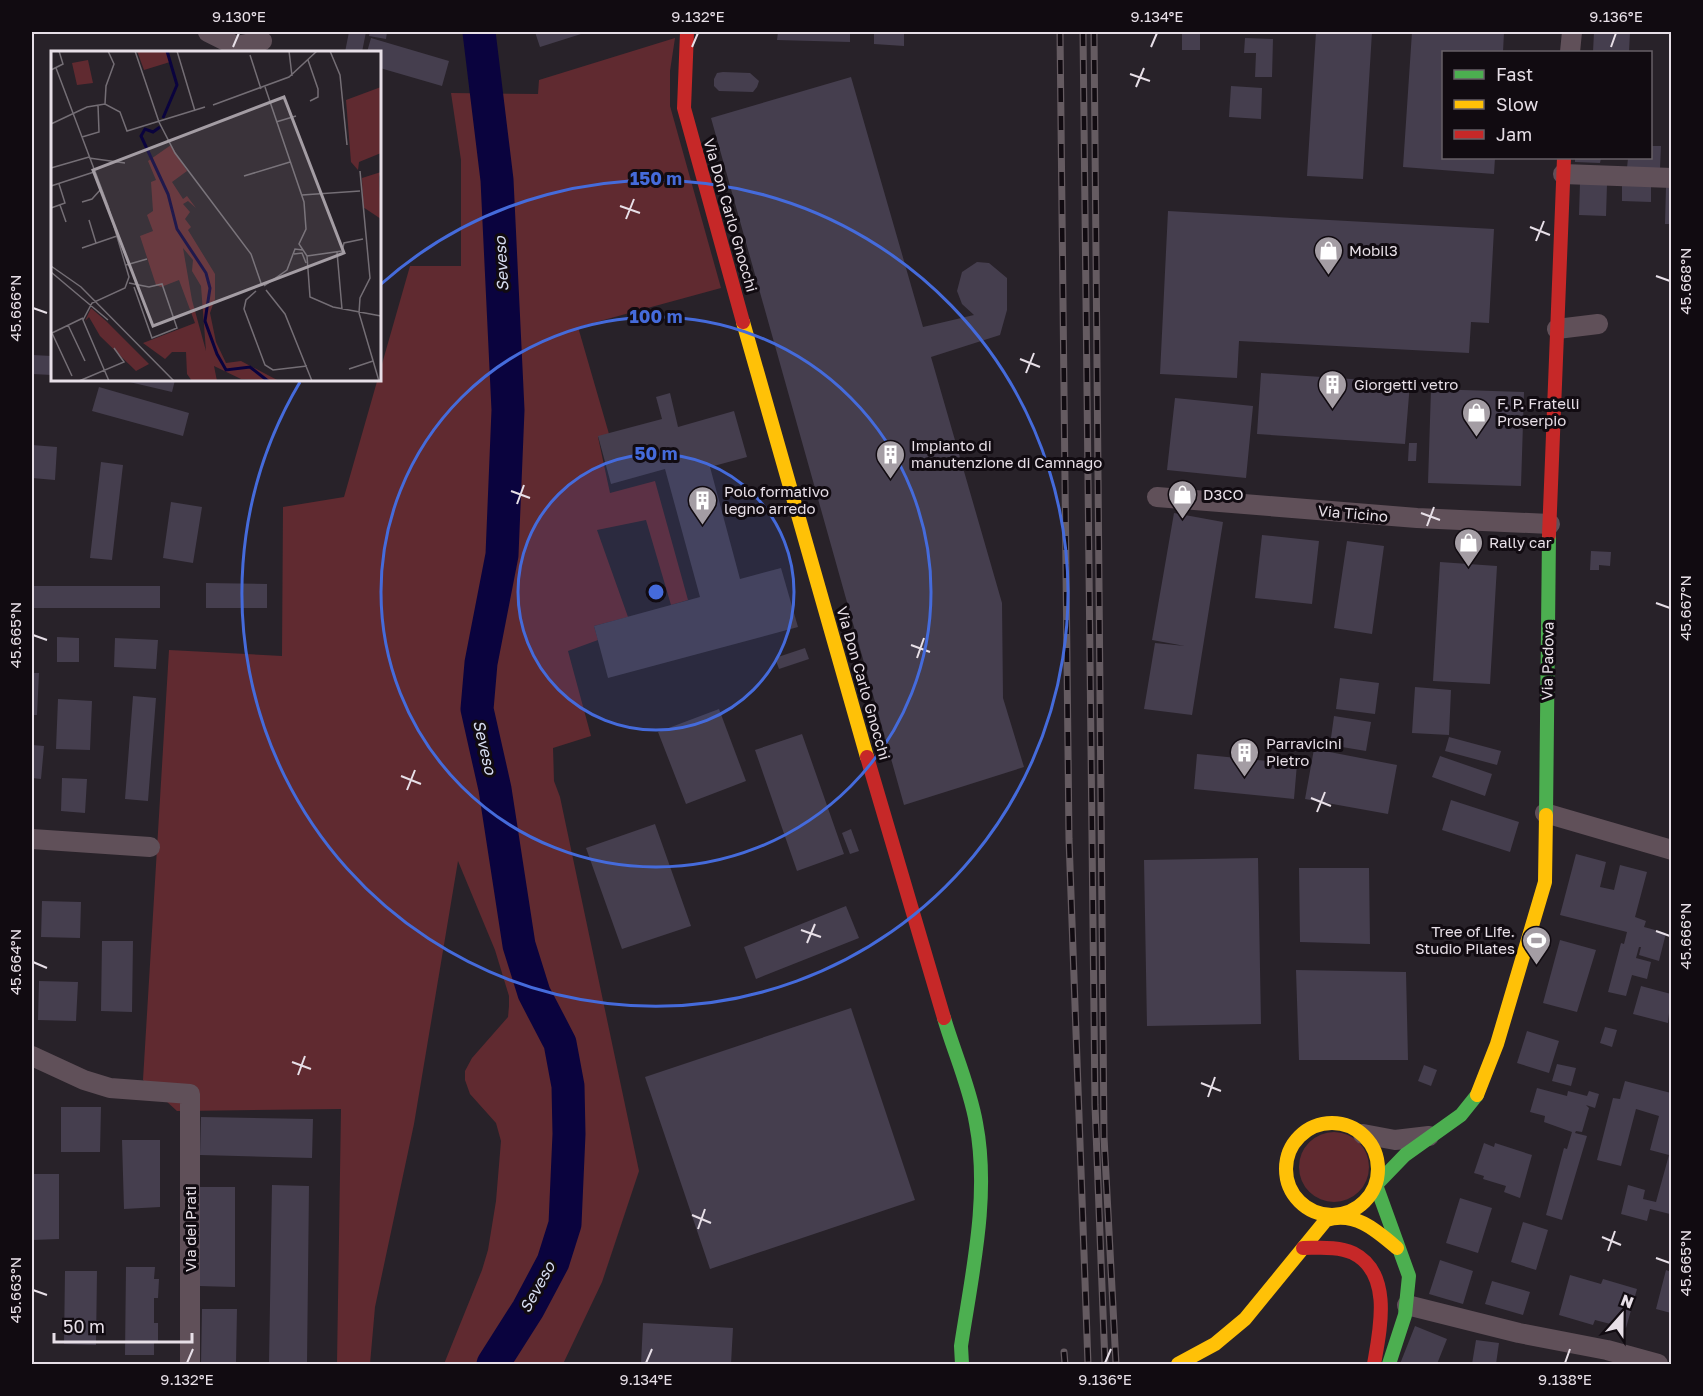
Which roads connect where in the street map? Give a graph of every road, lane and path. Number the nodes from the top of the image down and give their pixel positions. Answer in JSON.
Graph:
{"nodes":[{"id":1,"x":208,"y":32,"type":"edge"},
{"id":2,"x":687,"y":32,"type":"edge"},
{"id":3,"x":1572,"y":32,"type":"edge"},
{"id":4,"x":262,"y":41,"type":"dead end"},
{"id":5,"x":1570,"y":51,"type":"edge"},
{"id":6,"x":1564,"y":166,"type":"edge"},
{"id":7,"x":1671,"y":178,"type":"edge"},
{"id":8,"x":1598,"y":324,"type":"dead end"},
{"id":9,"x":1557,"y":329,"type":"junction"},
{"id":10,"x":1157,"y":497,"type":"dead end"},
{"id":11,"x":1550,"y":524,"type":"junction"},
{"id":12,"x":1545,"y":813,"type":"junction"},
{"id":13,"x":32,"y":839,"type":"edge"},
{"id":14,"x":150,"y":848,"type":"dead end"},
{"id":15,"x":1671,"y":850,"type":"edge"},
{"id":16,"x":32,"y":1056,"type":"edge"},
{"id":17,"x":1363,"y":1134,"type":"junction"},
{"id":18,"x":1434,"y":1134,"type":"junction"},
{"id":19,"x":1376,"y":1185,"type":"junction"},
{"id":20,"x":1294,"y":1196,"type":"junction"},
{"id":21,"x":1336,"y":1215,"type":"junction"},
{"id":22,"x":1297,"y":1216,"type":"dead end"},
{"id":23,"x":1299,"y":1243,"type":"junction"},
{"id":24,"x":1400,"y":1252,"type":"junction"},
{"id":25,"x":1407,"y":1305,"type":"junction"},
{"id":26,"x":961,"y":1346,"type":"junction"},
{"id":27,"x":1652,"y":1364,"type":"edge"},
{"id":28,"x":189,"y":1365,"type":"edge"},
{"id":29,"x":952,"y":1365,"type":"edge"},
{"id":30,"x":962,"y":1365,"type":"edge"},
{"id":31,"x":1178,"y":1365,"type":"edge"},
{"id":32,"x":1374,"y":1365,"type":"edge"},
{"id":33,"x":1389,"y":1365,"type":"edge"}],
"edges":[{"from":1,"to":4,"type":"street"},
{"from":2,"to":26,"type":"street","name":"Via Don Carlo Gnocchi"},
{"from":3,"to":5,"type":"street"},
{"from":6,"to":7,"type":"street"},
{"from":6,"to":9,"type":"street","name":"Via Padova"},
{"from":8,"to":9,"type":"street"},
{"from":9,"to":11,"type":"street","name":"Via Padova"},
{"from":10,"to":11,"type":"street","name":"Via Ticino"},
{"from":11,"to":12,"type":"street","name":"Via Padova"},
{"from":12,"to":15,"type":"street"},
{"from":12,"to":18,"type":"street","name":"Via Padova"},
{"from":13,"to":14,"type":"street"},
{"from":16,"to":28,"type":"street","name":"Via dei Prati"},
{"from":17,"to":18,"type":"street"},
{"from":17,"to":19,"type":"street"},
{"from":17,"to":20,"type":"street"},
{"from":18,"to":19,"type":"street","name":"Via Padova"},
{"from":19,"to":21,"type":"street"},
{"from":19,"to":24,"type":"street"},
{"from":20,"to":21,"type":"street"},
{"from":20,"to":22,"type":"street"},
{"from":21,"to":23,"type":"street"},
{"from":21,"to":24,"type":"street"},
{"from":23,"to":31,"type":"street"},
{"from":23,"to":32,"type":"street"},
{"from":24,"to":25,"type":"street"},
{"from":25,"to":27,"type":"street"},
{"from":25,"to":33,"type":"street"},
{"from":26,"to":29,"type":"street"},
{"from":26,"to":30,"type":"street"}]}
